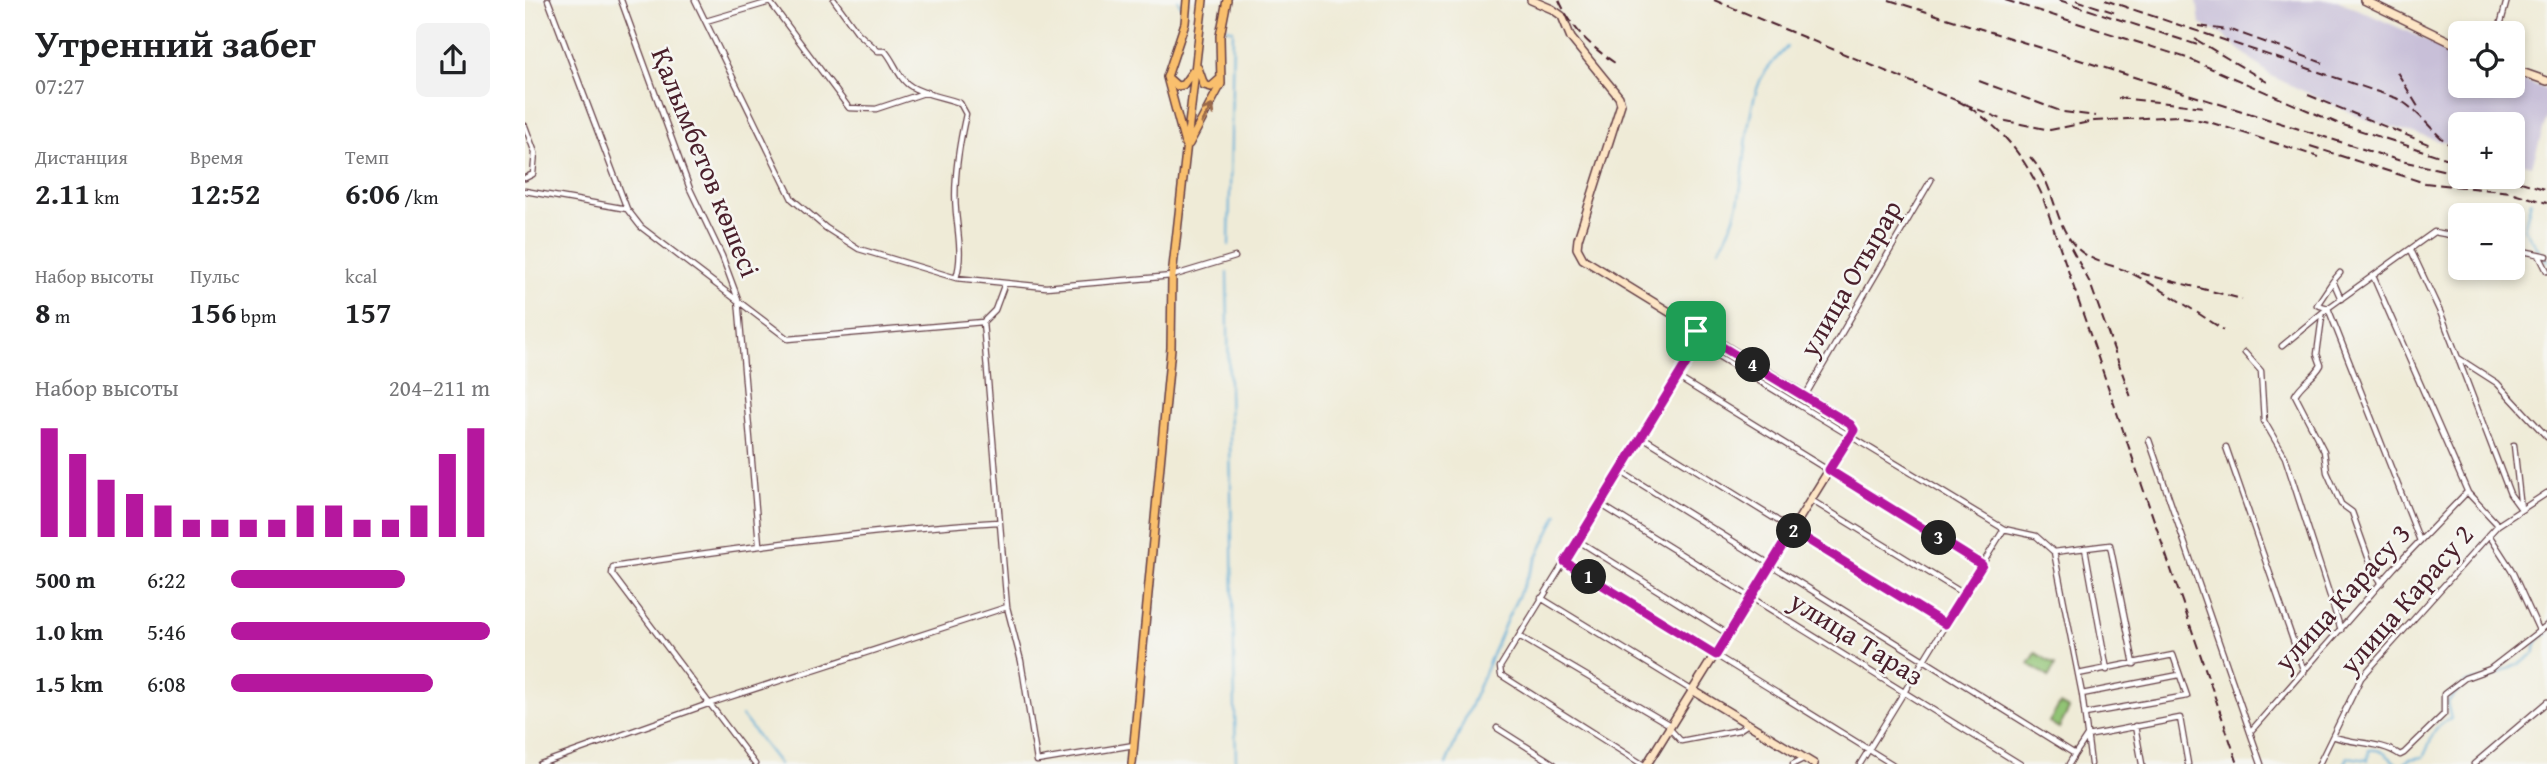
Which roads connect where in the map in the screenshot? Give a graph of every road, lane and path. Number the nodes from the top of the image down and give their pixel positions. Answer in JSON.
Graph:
{"nodes":[{"id":1,"x":548,"y":0,"type":"edge"},
{"id":2,"x":621,"y":0,"type":"edge"},
{"id":3,"x":695,"y":0,"type":"edge"},
{"id":4,"x":834,"y":0,"type":"edge"},
{"id":5,"x":1187,"y":0,"type":"edge"},
{"id":6,"x":1203,"y":0,"type":"edge"},
{"id":7,"x":1227,"y":0,"type":"edge"},
{"id":8,"x":1531,"y":0,"type":"edge"},
{"id":9,"x":2364,"y":0,"type":"edge"},
{"id":10,"x":2507,"y":0,"type":"edge"},
{"id":11,"x":706,"y":21,"type":"junction"},
{"id":12,"x":2501,"y":21,"type":"edge"},
{"id":13,"x":2448,"y":41,"type":"edge"},
{"id":14,"x":1196,"y":62,"type":"junction"},
{"id":15,"x":2525,"y":73,"type":"edge"},
{"id":16,"x":1167,"y":76,"type":"junction"},
{"id":17,"x":1221,"y":76,"type":"junction"},
{"id":18,"x":2547,"y":81,"type":"edge"},
{"id":19,"x":927,"y":92,"type":"junction"},
{"id":20,"x":525,"y":126,"type":"edge"},
{"id":21,"x":1186,"y":149,"type":"junction"},
{"id":22,"x":525,"y":178,"type":"edge"},
{"id":23,"x":1931,"y":180,"type":"dead end"},
{"id":24,"x":525,"y":191,"type":"edge"},
{"id":25,"x":627,"y":209,"type":"junction"},
{"id":26,"x":2448,"y":235,"type":"edge"},
{"id":27,"x":2411,"y":250,"type":"junction"},
{"id":28,"x":2525,"y":251,"type":"edge"},
{"id":29,"x":2539,"y":255,"type":"junction"},
{"id":30,"x":2547,"y":256,"type":"edge"},
{"id":31,"x":1235,"y":257,"type":"dead end"},
{"id":32,"x":2547,"y":271,"type":"edge"},
{"id":33,"x":2340,"y":273,"type":"dead end"},
{"id":34,"x":1172,"y":276,"type":"junction"},
{"id":35,"x":2373,"y":276,"type":"junction"},
{"id":36,"x":956,"y":278,"type":"junction"},
{"id":37,"x":2333,"y":281,"type":"junction"},
{"id":38,"x":1005,"y":283,"type":"junction"},
{"id":39,"x":739,"y":299,"type":"junction"},
{"id":40,"x":2341,"y":299,"type":"junction"},
{"id":41,"x":2328,"y":308,"type":"junction"},
{"id":42,"x":2323,"y":315,"type":"junction"},
{"id":43,"x":983,"y":322,"type":"junction"},
{"id":44,"x":1696,"y":331,"type":"junction"},
{"id":45,"x":1698,"y":344,"type":"junction"},
{"id":46,"x":2282,"y":346,"type":"dead end"},
{"id":47,"x":2245,"y":353,"type":"dead end"},
{"id":48,"x":2458,"y":357,"type":"junction"},
{"id":49,"x":1677,"y":377,"type":"junction"},
{"id":50,"x":1805,"y":396,"type":"junction"},
{"id":51,"x":1852,"y":434,"type":"junction"},
{"id":52,"x":1641,"y":436,"type":"junction"},
{"id":53,"x":2547,"y":436,"type":"edge"},
{"id":54,"x":2150,"y":440,"type":"dead end"},
{"id":55,"x":2514,"y":445,"type":"dead end"},
{"id":56,"x":2226,"y":447,"type":"dead end"},
{"id":57,"x":1829,"y":470,"type":"junction"},
{"id":58,"x":1620,"y":471,"type":"junction"},
{"id":59,"x":2467,"y":492,"type":"junction"},
{"id":60,"x":2547,"y":493,"type":"edge"},
{"id":61,"x":1811,"y":500,"type":"junction"},
{"id":62,"x":1600,"y":504,"type":"junction"},
{"id":63,"x":2521,"y":509,"type":"junction"},
{"id":64,"x":998,"y":522,"type":"junction"},
{"id":65,"x":2498,"y":525,"type":"junction"},
{"id":66,"x":2004,"y":529,"type":"junction"},
{"id":67,"x":1792,"y":530,"type":"junction"},
{"id":68,"x":2489,"y":535,"type":"junction"},
{"id":69,"x":1577,"y":540,"type":"junction"},
{"id":70,"x":2420,"y":541,"type":"junction"},
{"id":71,"x":759,"y":544,"type":"junction"},
{"id":72,"x":2085,"y":548,"type":"junction"},
{"id":73,"x":2054,"y":552,"type":"junction"},
{"id":74,"x":1565,"y":562,"type":"junction"},
{"id":75,"x":1772,"y":564,"type":"junction"},
{"id":76,"x":1982,"y":565,"type":"junction"},
{"id":77,"x":2382,"y":583,"type":"junction"},
{"id":78,"x":1963,"y":594,"type":"junction"},
{"id":79,"x":1751,"y":597,"type":"junction"},
{"id":80,"x":1541,"y":598,"type":"junction"},
{"id":81,"x":1007,"y":607,"type":"junction"},
{"id":82,"x":1945,"y":624,"type":"junction"},
{"id":83,"x":2547,"y":625,"type":"edge"},
{"id":84,"x":2340,"y":631,"type":"junction"},
{"id":85,"x":2539,"y":631,"type":"junction"},
{"id":86,"x":1729,"y":634,"type":"junction"},
{"id":87,"x":1519,"y":636,"type":"junction"},
{"id":88,"x":1716,"y":655,"type":"junction"},
{"id":89,"x":1924,"y":659,"type":"junction"},
{"id":90,"x":2134,"y":664,"type":"junction"},
{"id":91,"x":2106,"y":670,"type":"junction"},
{"id":92,"x":2304,"y":672,"type":"junction"},
{"id":93,"x":2078,"y":674,"type":"junction"},
{"id":94,"x":2179,"y":675,"type":"junction"},
{"id":95,"x":1694,"y":691,"type":"junction"},
{"id":96,"x":1904,"y":692,"type":"junction"},
{"id":97,"x":2082,"y":694,"type":"junction"},
{"id":98,"x":2547,"y":702,"type":"edge"},
{"id":99,"x":711,"y":703,"type":"junction"},
{"id":100,"x":2085,"y":714,"type":"junction"},
{"id":101,"x":1748,"y":724,"type":"junction"},
{"id":102,"x":2135,"y":726,"type":"junction"},
{"id":103,"x":1670,"y":727,"type":"junction"},
{"id":104,"x":1497,"y":728,"type":"dead end"},
{"id":105,"x":2251,"y":732,"type":"junction"},
{"id":106,"x":2087,"y":736,"type":"junction"},
{"id":107,"x":2335,"y":737,"type":"junction"},
{"id":108,"x":1134,"y":745,"type":"junction"},
{"id":109,"x":1869,"y":750,"type":"junction"},
{"id":110,"x":2075,"y":754,"type":"junction"},
{"id":111,"x":1805,"y":758,"type":"junction"},
{"id":112,"x":540,"y":764,"type":"edge"},
{"id":113,"x":755,"y":764,"type":"edge"},
{"id":114,"x":1132,"y":764,"type":"edge"},
{"id":115,"x":1554,"y":764,"type":"edge"},
{"id":116,"x":1644,"y":764,"type":"edge"},
{"id":117,"x":1793,"y":764,"type":"edge"},
{"id":118,"x":1814,"y":764,"type":"edge"},
{"id":119,"x":1860,"y":764,"type":"edge"},
{"id":120,"x":1892,"y":764,"type":"edge"},
{"id":121,"x":2020,"y":764,"type":"edge"},
{"id":122,"x":2069,"y":764,"type":"edge"},
{"id":123,"x":2091,"y":764,"type":"edge"},
{"id":124,"x":2142,"y":764,"type":"edge"},
{"id":125,"x":2188,"y":764,"type":"edge"},
{"id":126,"x":2260,"y":764,"type":"edge"},
{"id":127,"x":2319,"y":764,"type":"edge"},
{"id":128,"x":2474,"y":764,"type":"edge"}],
"edges":[{"from":1,"to":25,"type":"street"},
{"from":2,"to":39,"type":"street","name":"Қалымбетов көшесі"},
{"from":3,"to":11,"type":"street"},
{"from":4,"to":19,"type":"street"},
{"from":5,"to":16,"type":"main road"},
{"from":6,"to":14,"type":"main road"},
{"from":7,"to":17,"type":"main road"},
{"from":8,"to":44,"type":"street"},
{"from":9,"to":13,"type":"street"},
{"from":10,"to":12,"type":"street"},
{"from":11,"to":19,"type":"street"},
{"from":11,"to":36,"type":"street"},
{"from":14,"to":16,"type":"main road"},
{"from":14,"to":17,"type":"main road"},
{"from":14,"to":21,"type":"main road"},
{"from":15,"to":18,"type":"street"},
{"from":16,"to":21,"type":"main road"},
{"from":21,"to":17,"type":"main road","one_way":true},
{"from":19,"to":36,"type":"street"},
{"from":20,"to":22,"type":"street"},
{"from":21,"to":34,"type":"main road"},
{"from":23,"to":50,"type":"street","name":"улица Отырар"},
{"from":24,"to":25,"type":"street"},
{"from":25,"to":39,"type":"street"},
{"from":26,"to":27,"type":"street"},
{"from":27,"to":35,"type":"street"},
{"from":27,"to":48,"type":"street"},
{"from":28,"to":29,"type":"street"},
{"from":29,"to":30,"type":"street"},
{"from":29,"to":32,"type":"street"},
{"from":31,"to":34,"type":"street"},
{"from":33,"to":37,"type":"street"},
{"from":34,"to":38,"type":"street"},
{"from":34,"to":108,"type":"main road"},
{"from":35,"to":40,"type":"street"},
{"from":35,"to":59,"type":"street"},
{"from":36,"to":38,"type":"street"},
{"from":37,"to":40,"type":"street"},
{"from":37,"to":41,"type":"street"},
{"from":38,"to":43,"type":"street"},
{"from":39,"to":43,"type":"street"},
{"from":39,"to":71,"type":"street"},
{"from":40,"to":41,"type":"street"},
{"from":41,"to":42,"type":"street"},
{"from":41,"to":70,"type":"street"},
{"from":42,"to":46,"type":"street"},
{"from":42,"to":77,"type":"street"},
{"from":43,"to":64,"type":"street"},
{"from":44,"to":45,"type":"street"},
{"from":44,"to":50,"type":"street"},
{"from":45,"to":49,"type":"street"},
{"from":45,"to":51,"type":"street"},
{"from":47,"to":84,"type":"street"},
{"from":48,"to":53,"type":"street"},
{"from":48,"to":63,"type":"street"},
{"from":49,"to":52,"type":"street"},
{"from":49,"to":57,"type":"street"},
{"from":50,"to":51,"type":"street"},
{"from":51,"to":57,"type":"street"},
{"from":51,"to":66,"type":"street"},
{"from":52,"to":58,"type":"street"},
{"from":52,"to":67,"type":"street"},
{"from":54,"to":105,"type":"street"},
{"from":55,"to":63,"type":"street"},
{"from":56,"to":92,"type":"street"},
{"from":57,"to":61,"type":"street"},
{"from":57,"to":76,"type":"street"},
{"from":58,"to":62,"type":"street"},
{"from":58,"to":75,"type":"street"},
{"from":59,"to":65,"type":"street"},
{"from":59,"to":70,"type":"street","name":"улица Карасу 3"},
{"from":60,"to":63,"type":"street","name":"улица Карасу 2"},
{"from":61,"to":67,"type":"street"},
{"from":61,"to":78,"type":"street"},
{"from":62,"to":69,"type":"street"},
{"from":62,"to":79,"type":"street","name":"улица Тараз"},
{"from":63,"to":65,"type":"street","name":"улица Карасу 2"},
{"from":64,"to":71,"type":"street"},
{"from":64,"to":81,"type":"street"},
{"from":65,"to":68,"type":"street","name":"улица Карасу 2"},
{"from":66,"to":73,"type":"street"},
{"from":66,"to":76,"type":"street"},
{"from":67,"to":75,"type":"street"},
{"from":67,"to":82,"type":"street"},
{"from":68,"to":85,"type":"street"},
{"from":68,"to":107,"type":"street","name":"улица Карасу 2"},
{"from":69,"to":74,"type":"street"},
{"from":69,"to":86,"type":"street"},
{"from":70,"to":77,"type":"street","name":"улица Карасу 3"},
{"from":71,"to":99,"type":"street"},
{"from":72,"to":73,"type":"street"},
{"from":72,"to":90,"type":"street"},
{"from":72,"to":91,"type":"street"},
{"from":73,"to":93,"type":"street"},
{"from":74,"to":80,"type":"street"},
{"from":74,"to":88,"type":"street"},
{"from":75,"to":79,"type":"street"},
{"from":75,"to":89,"type":"street"},
{"from":76,"to":78,"type":"street"},
{"from":77,"to":84,"type":"street","name":"улица Карасу 3"},
{"from":78,"to":82,"type":"street"},
{"from":79,"to":86,"type":"street"},
{"from":79,"to":96,"type":"street","name":"улица Тараз"},
{"from":80,"to":87,"type":"street"},
{"from":80,"to":95,"type":"street"},
{"from":81,"to":99,"type":"street"},
{"from":81,"to":108,"type":"street"},
{"from":82,"to":89,"type":"street"},
{"from":83,"to":85,"type":"street"},
{"from":84,"to":92,"type":"street","name":"улица Карасу 3"},
{"from":85,"to":107,"type":"street"},
{"from":86,"to":88,"type":"street"},
{"from":87,"to":103,"type":"street"},
{"from":87,"to":116,"type":"street"},
{"from":88,"to":95,"type":"street"},
{"from":88,"to":109,"type":"street"},
{"from":89,"to":96,"type":"street"},
{"from":89,"to":110,"type":"street"},
{"from":90,"to":91,"type":"street"},
{"from":90,"to":94,"type":"street"},
{"from":91,"to":93,"type":"street"},
{"from":92,"to":105,"type":"street","name":"улица Карасу 3"},
{"from":93,"to":97,"type":"street"},
{"from":94,"to":97,"type":"street"},
{"from":94,"to":100,"type":"street"},
{"from":95,"to":101,"type":"street"},
{"from":95,"to":103,"type":"street"},
{"from":96,"to":109,"type":"street"},
{"from":96,"to":121,"type":"street","name":"улица Тараз"},
{"from":97,"to":100,"type":"street"},
{"from":98,"to":128,"type":"street"},
{"from":99,"to":112,"type":"street"},
{"from":99,"to":113,"type":"street"},
{"from":100,"to":106,"type":"street"},
{"from":101,"to":103,"type":"street"},
{"from":101,"to":111,"type":"street"},
{"from":102,"to":106,"type":"street"},
{"from":102,"to":124,"type":"street"},
{"from":102,"to":125,"type":"street"},
{"from":103,"to":116,"type":"street"},
{"from":104,"to":115,"type":"street"},
{"from":105,"to":126,"type":"street"},
{"from":106,"to":110,"type":"street"},
{"from":106,"to":123,"type":"street"},
{"from":107,"to":127,"type":"street","name":"улица Карасу 2"},
{"from":108,"to":114,"type":"main road"},
{"from":109,"to":119,"type":"street"},
{"from":109,"to":120,"type":"street"},
{"from":110,"to":122,"type":"street"},
{"from":111,"to":117,"type":"street"},
{"from":111,"to":118,"type":"street"}]}
